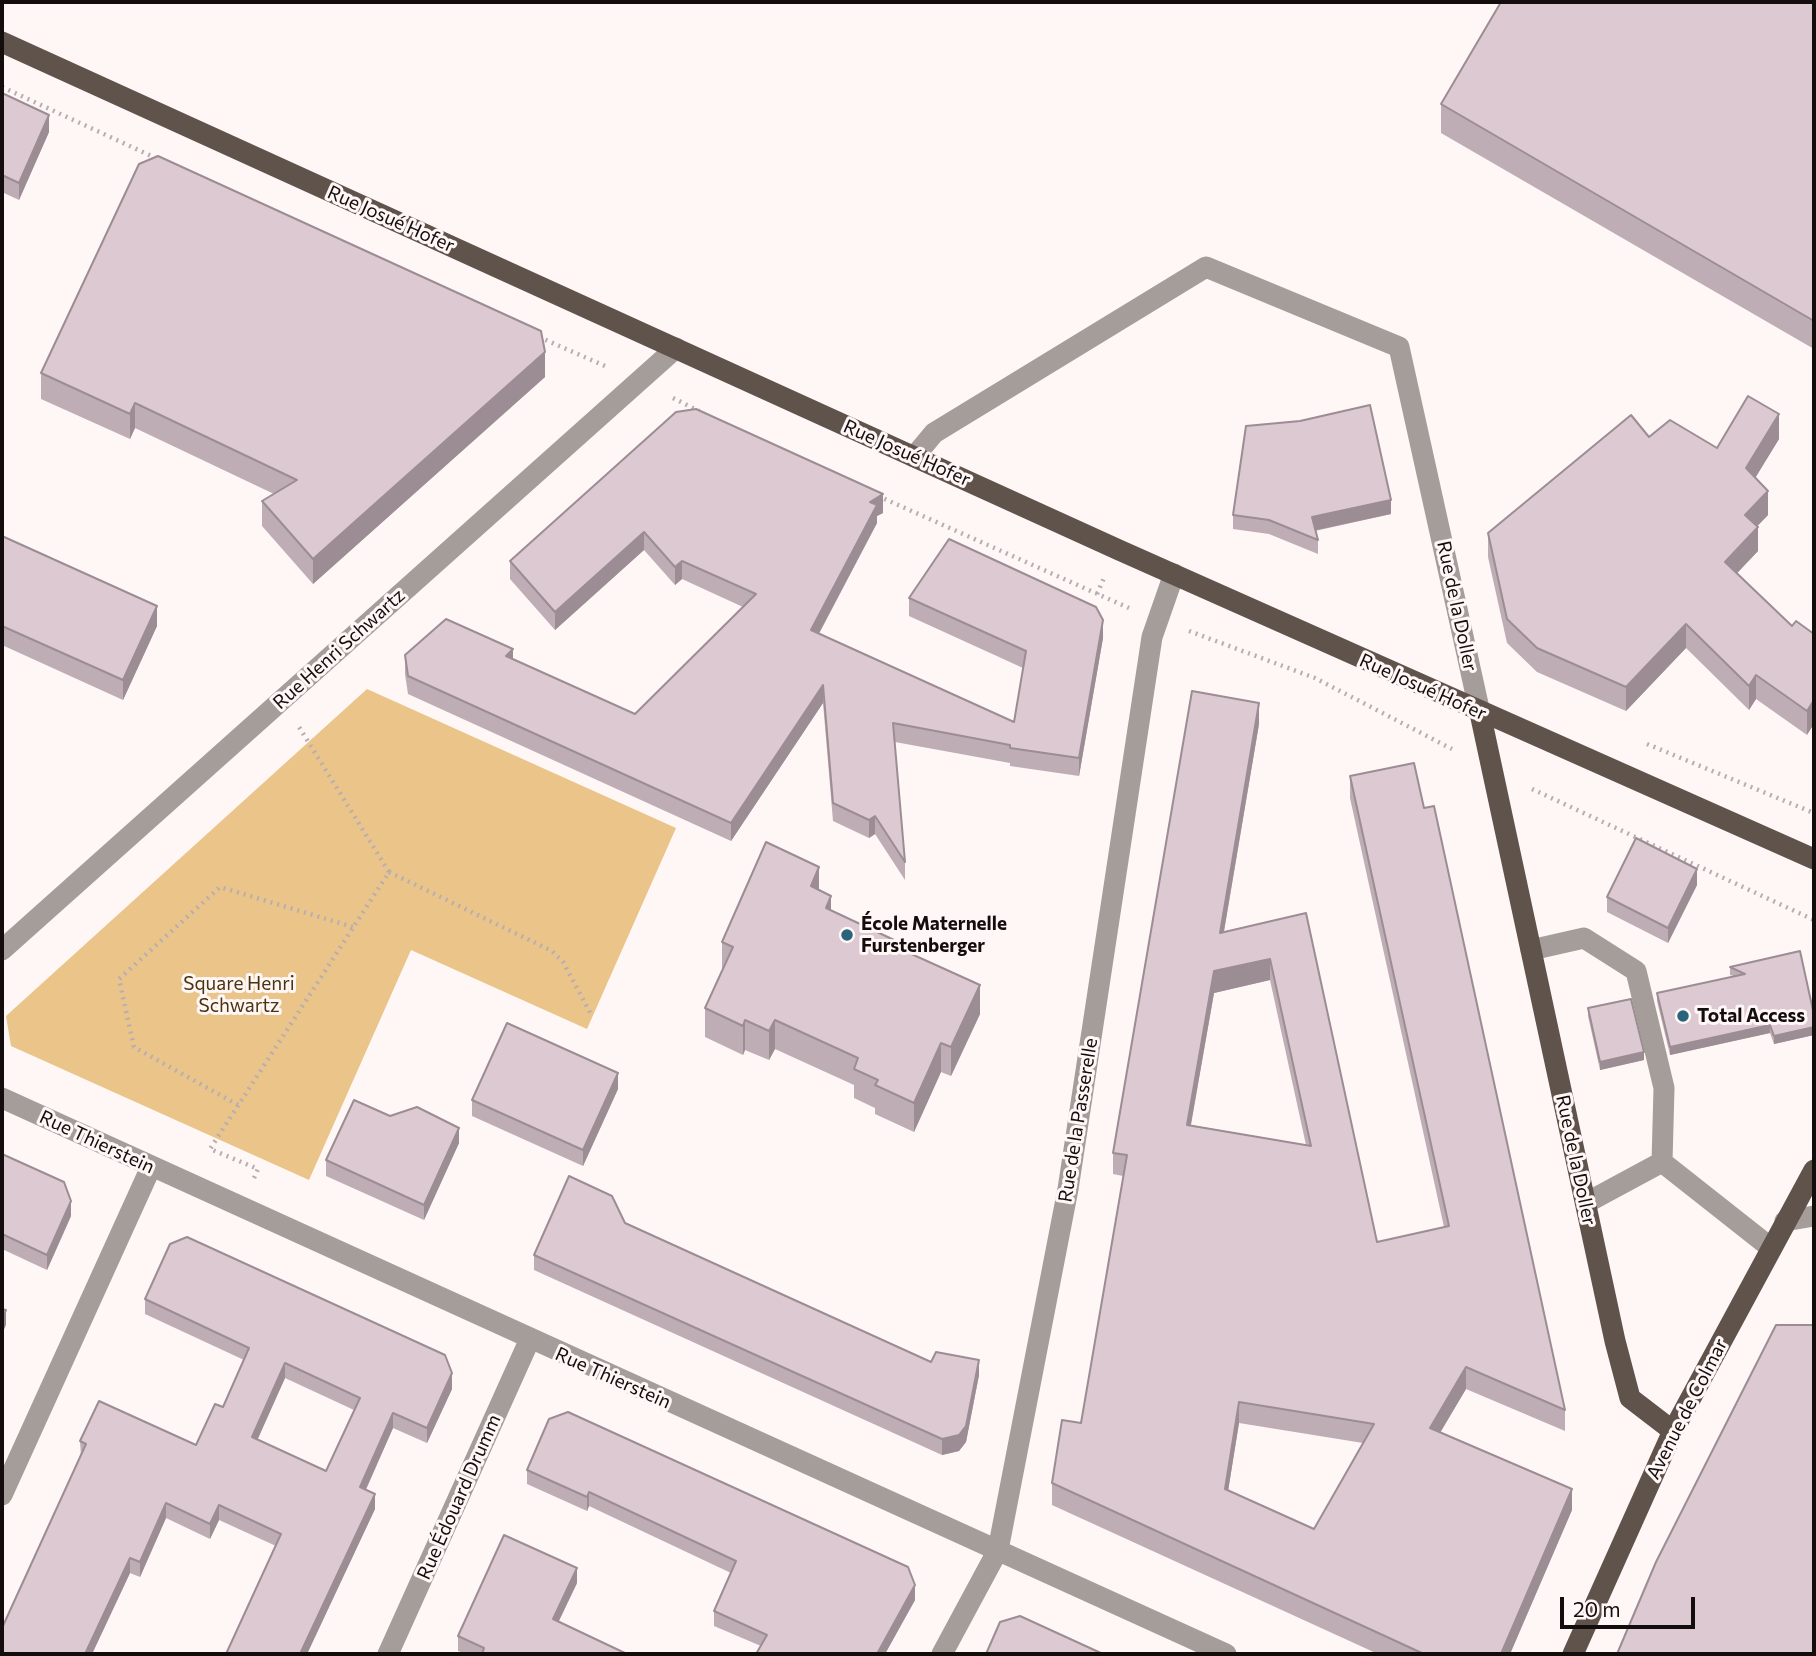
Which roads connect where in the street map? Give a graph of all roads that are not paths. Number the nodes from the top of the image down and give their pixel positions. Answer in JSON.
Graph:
{"nodes":[{"id":1,"x":2,"y":42,"type":"edge"},
{"id":2,"x":676,"y":348,"type":"junction"},
{"id":3,"x":914,"y":457,"type":"junction"},
{"id":4,"x":1174,"y":574,"type":"junction"},
{"id":5,"x":1480,"y":713,"type":"junction"},
{"id":6,"x":1814,"y":859,"type":"edge"},
{"id":7,"x":2,"y":950,"type":"edge"},
{"id":8,"x":1531,"y":950,"type":"junction"},
{"id":9,"x":2,"y":1098,"type":"edge"},
{"id":10,"x":1662,"y":1163,"type":"junction"},
{"id":11,"x":151,"y":1167,"type":"junction"},
{"id":12,"x":1814,"y":1170,"type":"edge"},
{"id":13,"x":1586,"y":1203,"type":"junction"},
{"id":14,"x":1814,"y":1216,"type":"edge"},
{"id":15,"x":1785,"y":1221,"type":"junction"},
{"id":16,"x":1771,"y":1248,"type":"junction"},
{"id":17,"x":529,"y":1340,"type":"junction"},
{"id":18,"x":1673,"y":1430,"type":"junction"},
{"id":19,"x":2,"y":1495,"type":"edge"},
{"id":20,"x":998,"y":1550,"type":"junction"},
{"id":21,"x":388,"y":1654,"type":"edge"},
{"id":22,"x":942,"y":1654,"type":"edge"},
{"id":23,"x":1226,"y":1654,"type":"edge"},
{"id":24,"x":1573,"y":1654,"type":"edge"}],
"edges":[{"from":1,"to":2,"type":"main road","name":"Rue Josué Hofer"},
{"from":2,"to":3,"type":"main road","name":"Rue Josué Hofer"},
{"from":2,"to":7,"type":"street","name":"Rue Henri Schwartz"},
{"from":3,"to":4,"type":"main road","name":"Rue Josué Hofer"},
{"from":3,"to":5,"type":"street","name":"Rue de la Doller"},
{"from":4,"to":5,"type":"main road","name":"Rue Josué Hofer"},
{"from":4,"to":20,"type":"street","name":"Rue de la Passerelle"},
{"from":5,"to":6,"type":"main road","name":"Rue Josué Hofer"},
{"from":5,"to":8,"type":"main road","name":"Rue de la Doller"},
{"from":8,"to":10,"type":"street"},
{"from":8,"to":13,"type":"main road","name":"Rue de la Doller"},
{"from":9,"to":11,"type":"street","name":"Rue Thierstein"},
{"from":10,"to":13,"type":"street"},
{"from":10,"to":16,"type":"street"},
{"from":11,"to":17,"type":"street","name":"Rue Thierstein"},
{"from":11,"to":19,"type":"street"},
{"from":12,"to":15,"type":"main road","name":"Avenue de Colmar"},
{"from":13,"to":18,"type":"main road","name":"Rue de la Doller"},
{"from":14,"to":15,"type":"street"},
{"from":15,"to":16,"type":"main road","name":"Avenue de Colmar"},
{"from":16,"to":18,"type":"main road","name":"Avenue de Colmar"},
{"from":17,"to":20,"type":"street","name":"Rue Thierstein"},
{"from":17,"to":21,"type":"street","name":"Rue Édouard Drumm"},
{"from":18,"to":24,"type":"main road","name":"Avenue de Colmar"},
{"from":20,"to":22,"type":"street","name":"Rue de la Passerelle"},
{"from":20,"to":23,"type":"street","name":"Rue Thierstein"}]}
